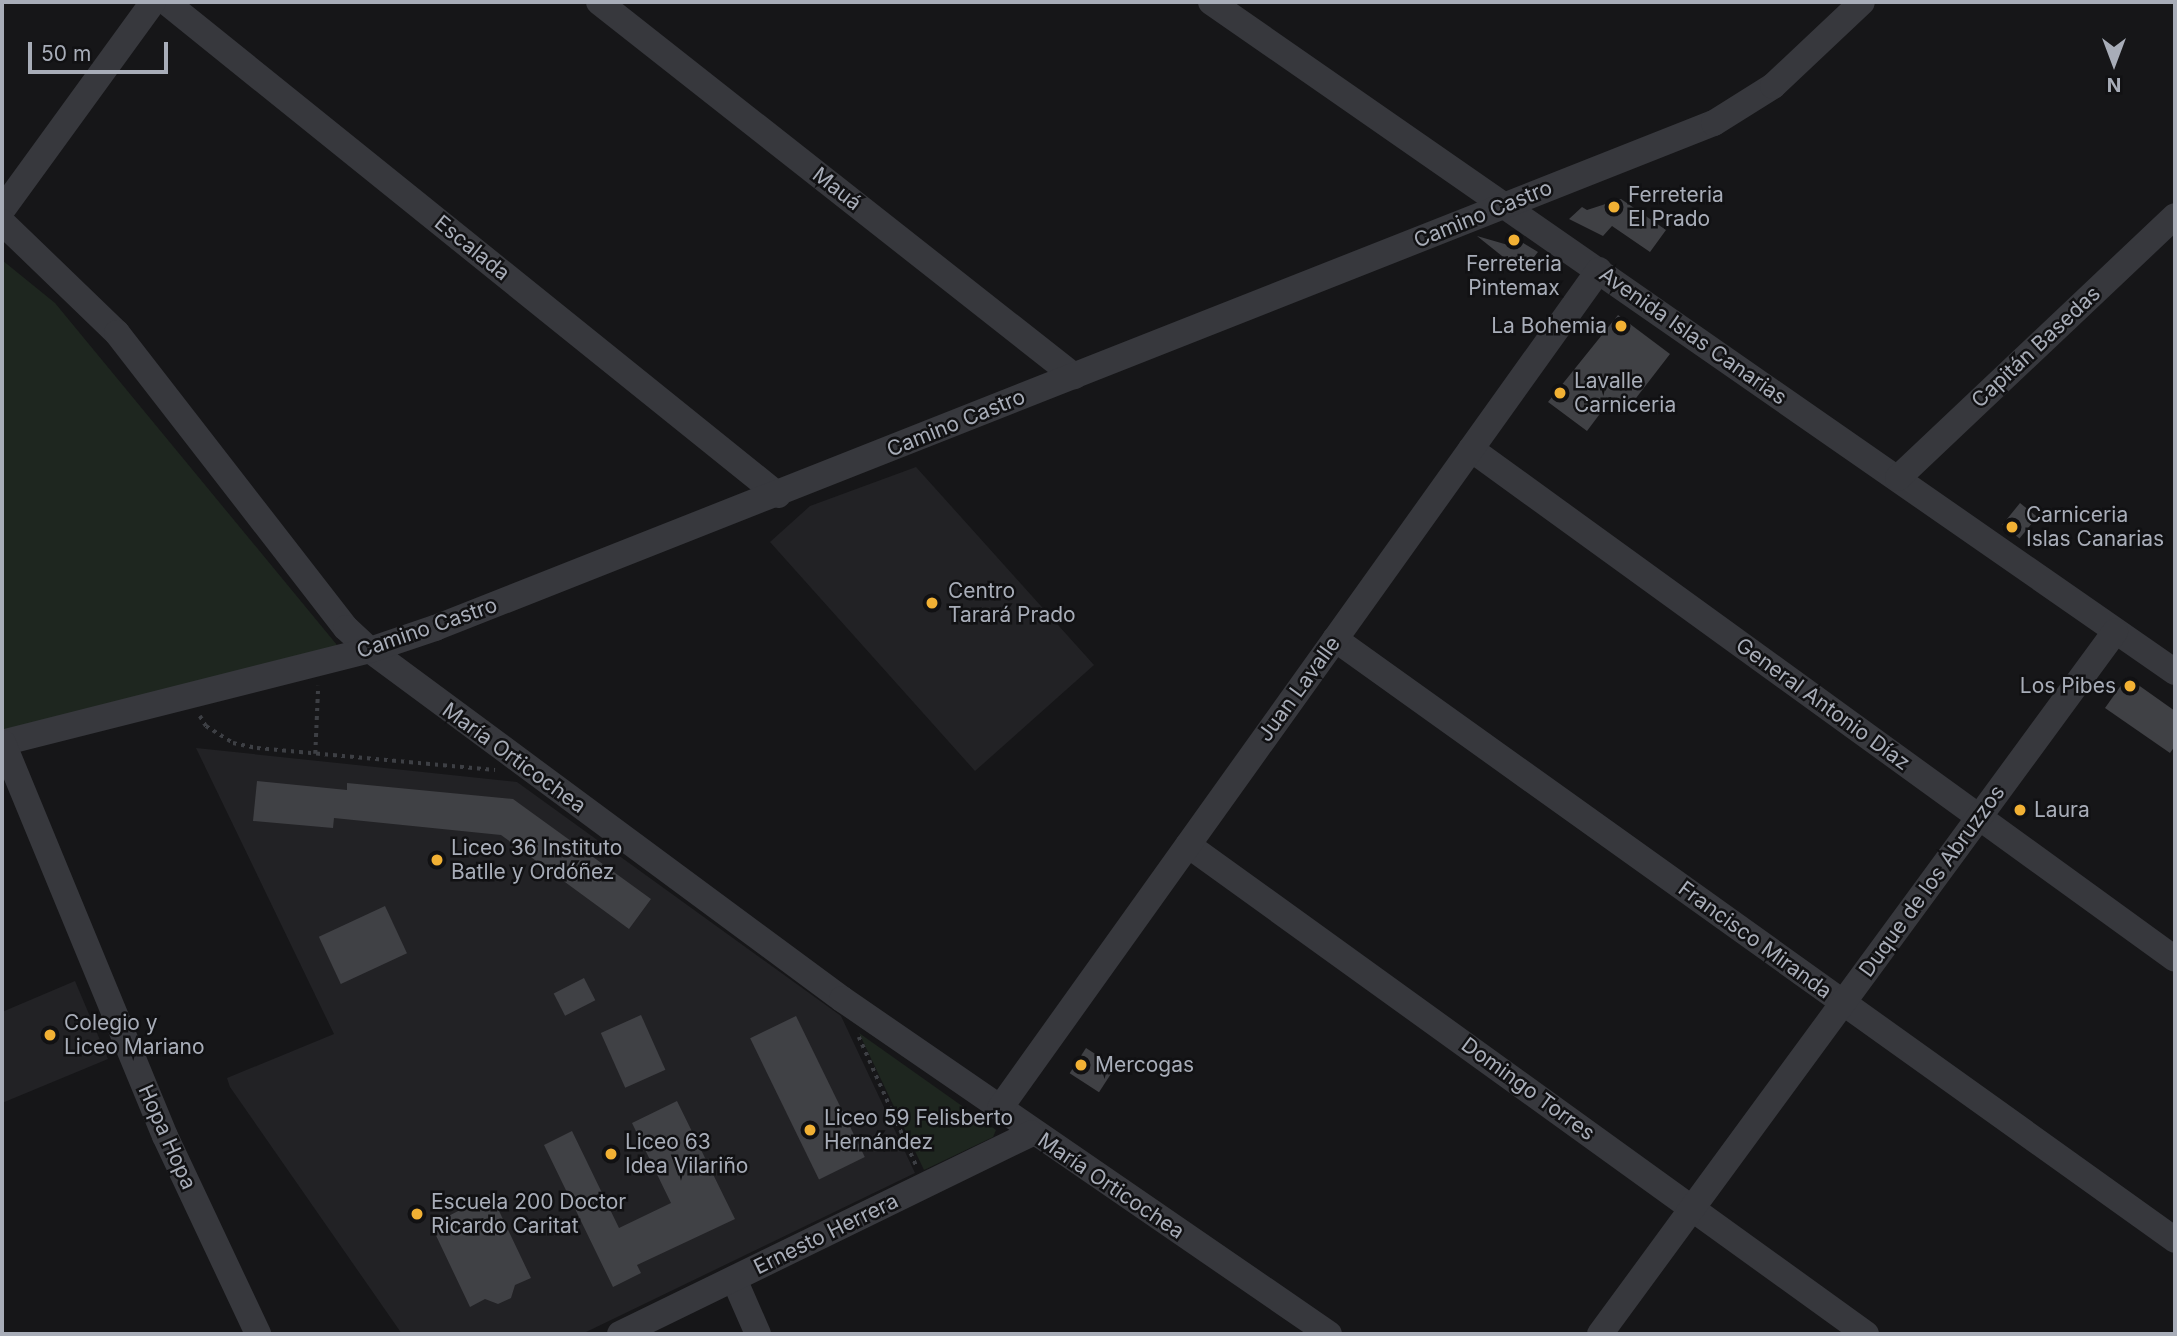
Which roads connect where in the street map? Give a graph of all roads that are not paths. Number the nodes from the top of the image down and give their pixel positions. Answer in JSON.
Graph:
{"nodes":[{"id":1,"x":153,"y":2,"type":"edge"},
{"id":2,"x":166,"y":2,"type":"edge"},
{"id":3,"x":599,"y":2,"type":"edge"},
{"id":4,"x":1211,"y":2,"type":"edge"},
{"id":5,"x":1862,"y":2,"type":"edge"},
{"id":6,"x":1503,"y":206,"type":"junction"},
{"id":7,"x":2,"y":210,"type":"edge"},
{"id":8,"x":2175,"y":216,"type":"edge"},
{"id":9,"x":2,"y":222,"type":"edge"},
{"id":10,"x":1598,"y":270,"type":"junction"},
{"id":11,"x":1074,"y":376,"type":"junction"},
{"id":12,"x":1471,"y":449,"type":"junction"},
{"id":13,"x":1898,"y":478,"type":"junction"},
{"id":14,"x":778,"y":495,"type":"junction"},
{"id":15,"x":2115,"y":632,"type":"junction"},
{"id":16,"x":1335,"y":639,"type":"junction"},
{"id":17,"x":370,"y":650,"type":"junction"},
{"id":18,"x":2175,"y":672,"type":"edge"},
{"id":19,"x":2,"y":743,"type":"edge"},
{"id":20,"x":1979,"y":817,"type":"junction"},
{"id":21,"x":1188,"y":845,"type":"junction"},
{"id":22,"x":2175,"y":959,"type":"edge"},
{"id":23,"x":1843,"y":1003,"type":"junction"},
{"id":24,"x":1000,"y":1108,"type":"junction"},
{"id":25,"x":1032,"y":1133,"type":"junction"},
{"id":26,"x":1693,"y":1208,"type":"junction"},
{"id":27,"x":2175,"y":1240,"type":"edge"},
{"id":28,"x":734,"y":1279,"type":"junction"},
{"id":29,"x":258,"y":1334,"type":"edge"},
{"id":30,"x":620,"y":1334,"type":"edge"},
{"id":31,"x":758,"y":1334,"type":"edge"},
{"id":32,"x":1329,"y":1334,"type":"edge"},
{"id":33,"x":1600,"y":1334,"type":"edge"},
{"id":34,"x":1866,"y":1334,"type":"edge"}],
"edges":[{"from":1,"to":7,"type":"street"},
{"from":2,"to":14,"type":"street","name":"Escalada"},
{"from":3,"to":11,"type":"street","name":"Mauá"},
{"from":4,"to":6,"type":"street","name":"Avenida Islas Canarias"},
{"from":5,"to":6,"type":"street","name":"Camino Castro"},
{"from":6,"to":10,"type":"street","name":"Avenida Islas Canarias"},
{"from":6,"to":11,"type":"street","name":"Camino Castro"},
{"from":8,"to":13,"type":"street","name":"Capitán Basedas"},
{"from":9,"to":17,"type":"street","name":"María Orticochea"},
{"from":10,"to":12,"type":"street","name":"Juan Lavalle"},
{"from":10,"to":13,"type":"street","name":"Avenida Islas Canarias"},
{"from":11,"to":14,"type":"street","name":"Camino Castro"},
{"from":12,"to":16,"type":"street","name":"Juan Lavalle"},
{"from":12,"to":20,"type":"street","name":"General Antonio Díaz"},
{"from":13,"to":15,"type":"street","name":"Avenida Islas Canarias"},
{"from":14,"to":17,"type":"street","name":"Camino Castro"},
{"from":15,"to":18,"type":"street","name":"Avenida Islas Canarias"},
{"from":15,"to":20,"type":"street","name":"Duque de los Abruzzos"},
{"from":16,"to":21,"type":"street","name":"Juan Lavalle"},
{"from":16,"to":23,"type":"street","name":"Francisco Miranda"},
{"from":17,"to":19,"type":"street","name":"Camino Castro"},
{"from":17,"to":24,"type":"street","name":"María Orticochea"},
{"from":19,"to":29,"type":"street","name":"Hopa Hopa"},
{"from":20,"to":22,"type":"street","name":"General Antonio Díaz"},
{"from":20,"to":23,"type":"street","name":"Duque de los Abruzzos"},
{"from":21,"to":24,"type":"street","name":"Juan Lavalle"},
{"from":21,"to":26,"type":"street","name":"Domingo Torres"},
{"from":23,"to":26,"type":"street","name":"Duque de los Abruzzos"},
{"from":23,"to":27,"type":"street","name":"Francisco Miranda"},
{"from":24,"to":25,"type":"street","name":"María Orticochea"},
{"from":25,"to":28,"type":"street","name":"Ernesto Herrera"},
{"from":25,"to":32,"type":"street","name":"María Orticochea"},
{"from":26,"to":33,"type":"street","name":"Duque de los Abruzzos"},
{"from":26,"to":34,"type":"street","name":"Domingo Torres"},
{"from":28,"to":30,"type":"street","name":"Ernesto Herrera"},
{"from":28,"to":31,"type":"street"}]}
